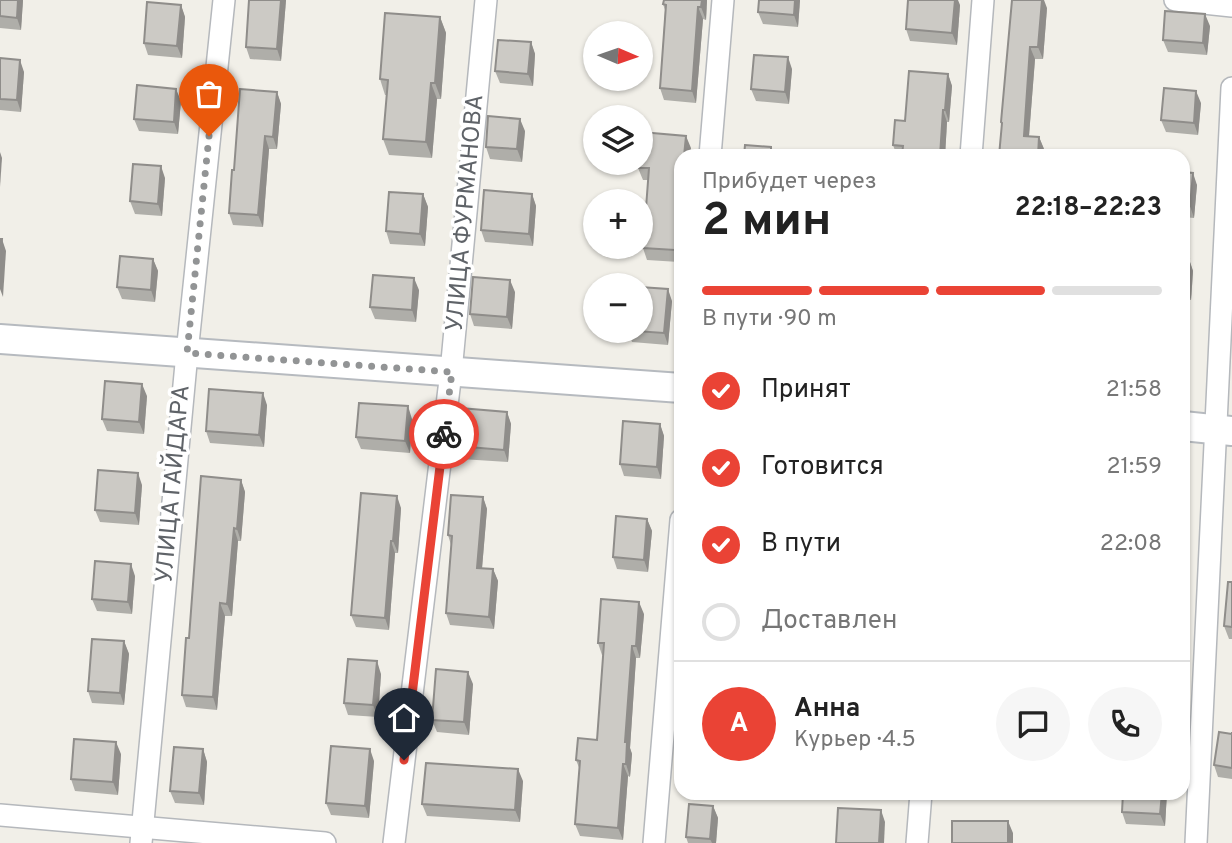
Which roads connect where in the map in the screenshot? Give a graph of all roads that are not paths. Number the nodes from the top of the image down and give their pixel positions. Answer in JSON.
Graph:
{"nodes":[{"id":1,"x":224,"y":0,"type":"edge"},
{"id":2,"x":486,"y":0,"type":"edge"},
{"id":3,"x":723,"y":0,"type":"edge"},
{"id":4,"x":984,"y":0,"type":"edge"},
{"id":5,"x":1175,"y":0,"type":"edge"},
{"id":6,"x":1232,"y":6,"type":"edge"},
{"id":7,"x":1232,"y":89,"type":"edge"},
{"id":8,"x":711,"y":149,"type":"edge"},
{"id":9,"x":972,"y":149,"type":"edge"},
{"id":10,"x":0,"y":339,"type":"edge"},
{"id":11,"x":187,"y":353,"type":"junction"},
{"id":12,"x":452,"y":372,"type":"junction"},
{"id":13,"x":674,"y":388,"type":"edge"},
{"id":14,"x":1190,"y":427,"type":"edge"},
{"id":15,"x":1224,"y":430,"type":"edge"},
{"id":16,"x":674,"y":604,"type":"edge"},
{"id":17,"x":920,"y":800,"type":"edge"},
{"id":18,"x":0,"y":816,"type":"edge"},
{"id":19,"x":141,"y":835,"type":"edge"},
{"id":20,"x":325,"y":843,"type":"edge"},
{"id":21,"x":394,"y":843,"type":"edge"},
{"id":22,"x":654,"y":843,"type":"edge"},
{"id":23,"x":917,"y":843,"type":"edge"},
{"id":24,"x":1196,"y":843,"type":"edge"}],
"edges":[{"from":1,"to":11,"type":"street","name":"УЛИЦА ГАЙДАРА"},
{"from":2,"to":12,"type":"street","name":"УЛИЦА ФУРМАНОВА"},
{"from":3,"to":8,"type":"street"},
{"from":4,"to":9,"type":"street"},
{"from":5,"to":6,"type":"street"},
{"from":7,"to":15,"type":"street"},
{"from":10,"to":11,"type":"street"},
{"from":11,"to":12,"type":"street"},
{"from":11,"to":19,"type":"street","name":"УЛИЦА ГАЙДАРА"},
{"from":12,"to":13,"type":"street"},
{"from":12,"to":21,"type":"street","name":"УЛИЦА ФУРМАНОВА"},
{"from":14,"to":15,"type":"street"},
{"from":15,"to":24,"type":"street"},
{"from":16,"to":22,"type":"street"},
{"from":17,"to":23,"type":"street"},
{"from":18,"to":19,"type":"street"},
{"from":19,"to":20,"type":"street"}]}
